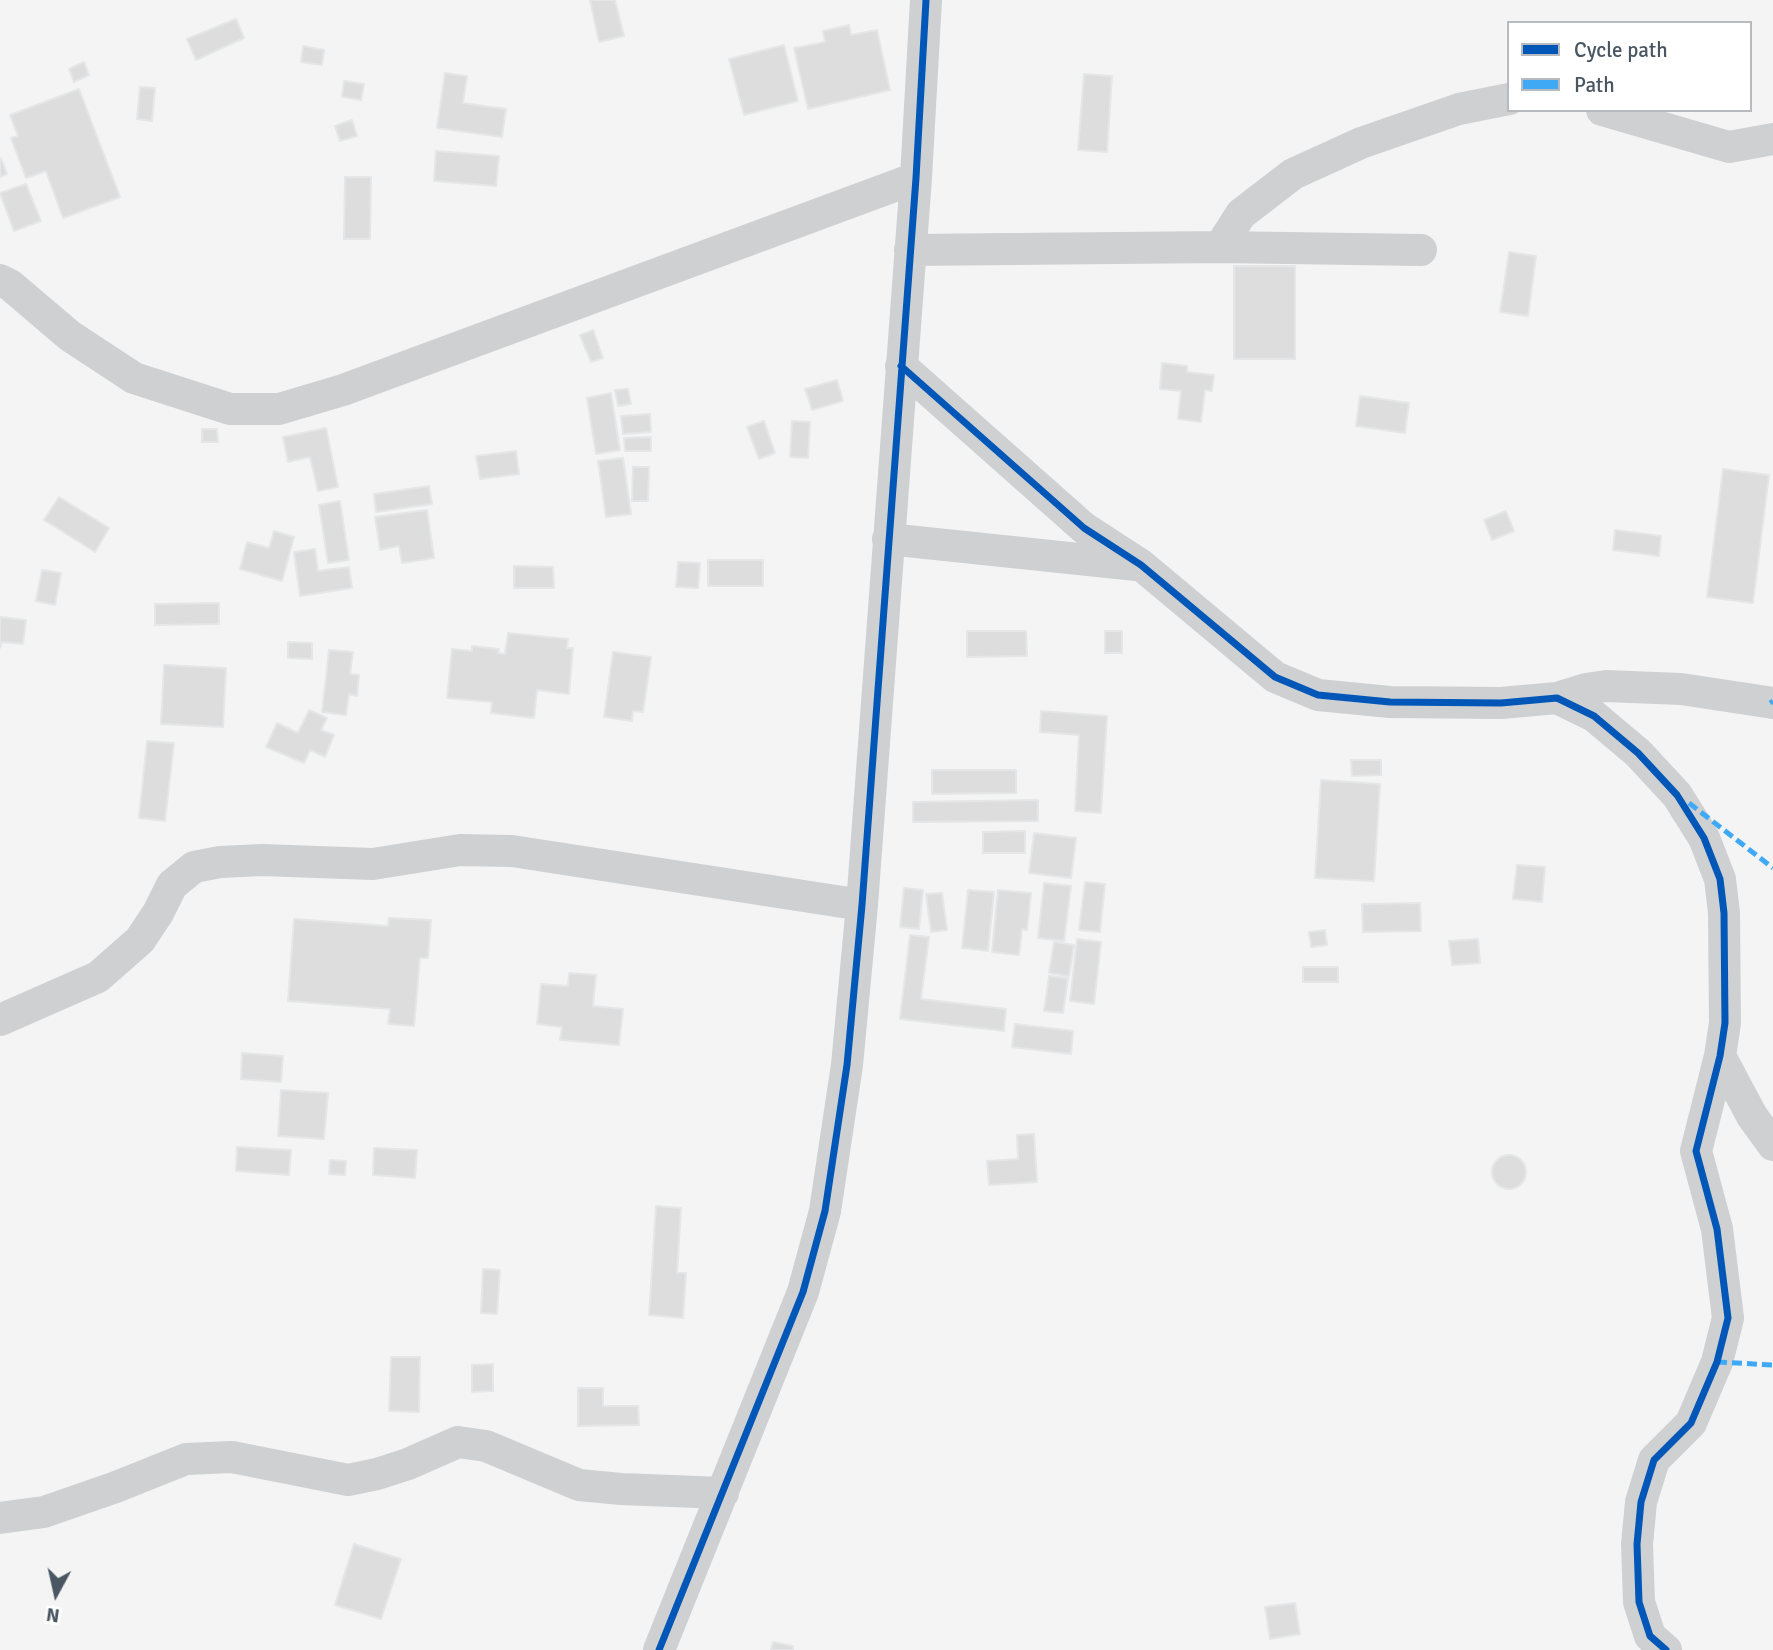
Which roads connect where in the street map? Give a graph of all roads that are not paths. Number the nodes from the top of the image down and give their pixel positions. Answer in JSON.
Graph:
{"nodes":[{"id":1,"x":926,"y":0,"type":"edge"},
{"id":2,"x":1507,"y":99,"type":"edge"},
{"id":3,"x":1609,"y":112,"type":"edge"},
{"id":4,"x":1773,"y":139,"type":"edge"},
{"id":5,"x":916,"y":177,"type":"junction"},
{"id":6,"x":1220,"y":247,"type":"junction"},
{"id":7,"x":910,"y":250,"type":"junction"},
{"id":8,"x":1421,"y":250,"type":"dead end"},
{"id":9,"x":0,"y":280,"type":"edge"},
{"id":10,"x":901,"y":366,"type":"junction"},
{"id":11,"x":888,"y":539,"type":"junction"},
{"id":12,"x":1141,"y":565,"type":"junction"},
{"id":13,"x":1557,"y":698,"type":"junction"},
{"id":14,"x":1773,"y":703,"type":"edge"},
{"id":15,"x":862,"y":905,"type":"junction"},
{"id":16,"x":0,"y":1020,"type":"edge"},
{"id":17,"x":1720,"y":1056,"type":"junction"},
{"id":18,"x":1773,"y":1145,"type":"edge"},
{"id":19,"x":723,"y":1493,"type":"junction"},
{"id":20,"x":0,"y":1518,"type":"edge"},
{"id":21,"x":659,"y":1650,"type":"edge"},
{"id":22,"x":1666,"y":1650,"type":"edge"}],
"edges":[{"from":1,"to":5,"type":"street"},
{"from":2,"to":6,"type":"street"},
{"from":3,"to":4,"type":"street"},
{"from":5,"to":7,"type":"street"},
{"from":5,"to":9,"type":"street"},
{"from":6,"to":7,"type":"street"},
{"from":6,"to":8,"type":"street"},
{"from":7,"to":10,"type":"street"},
{"from":10,"to":11,"type":"street"},
{"from":10,"to":12,"type":"street"},
{"from":11,"to":12,"type":"street"},
{"from":11,"to":15,"type":"street"},
{"from":12,"to":13,"type":"street"},
{"from":13,"to":14,"type":"street"},
{"from":13,"to":17,"type":"street"},
{"from":15,"to":16,"type":"street"},
{"from":15,"to":19,"type":"street"},
{"from":17,"to":18,"type":"street"},
{"from":17,"to":22,"type":"street"},
{"from":19,"to":20,"type":"street"},
{"from":19,"to":21,"type":"street"}]}
